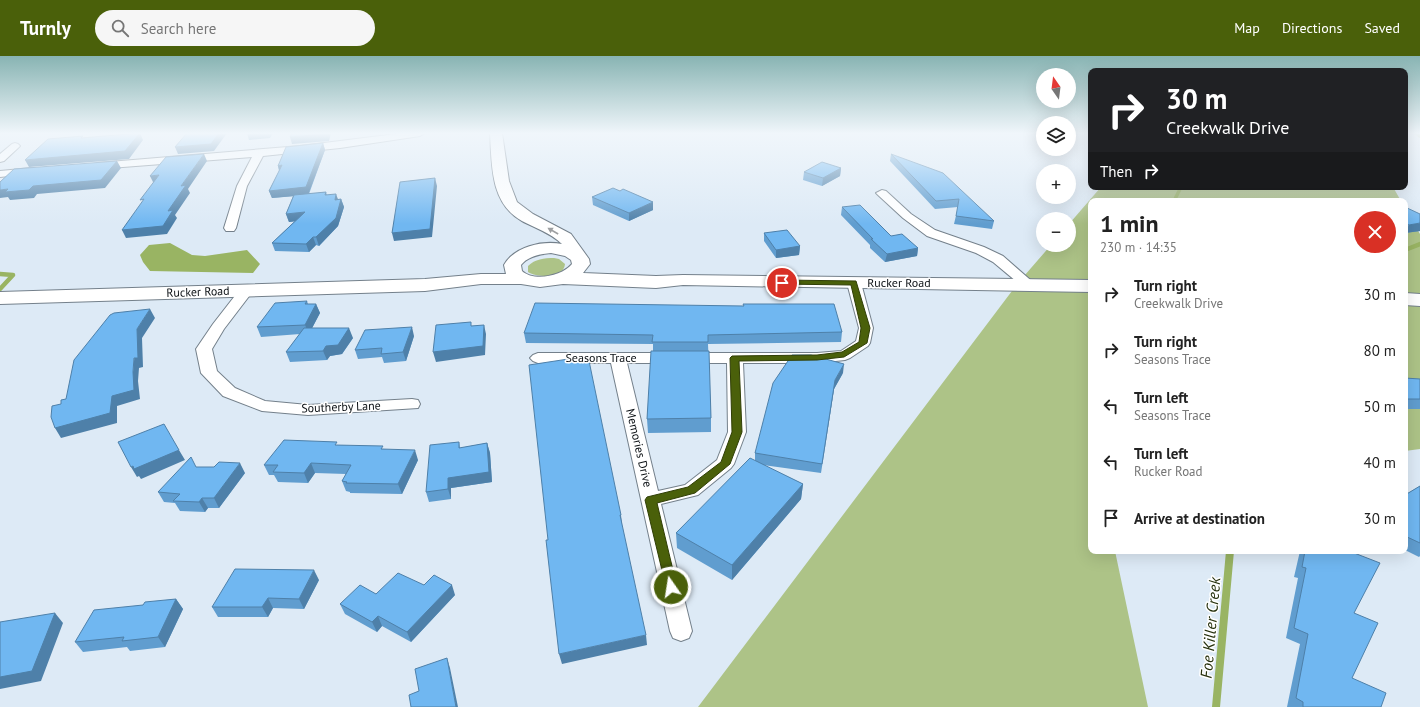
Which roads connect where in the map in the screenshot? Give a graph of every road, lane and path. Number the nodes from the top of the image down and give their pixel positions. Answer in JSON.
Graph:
{"nodes":[{"id":1,"x":119,"y":163,"type":"edge"},
{"id":2,"x":254,"y":163,"type":"edge"},
{"id":3,"x":500,"y":163,"type":"edge"},
{"id":4,"x":87,"y":166,"type":"edge"},
{"id":5,"x":40,"y":170,"type":"edge"},
{"id":6,"x":0,"y":174,"type":"edge"},
{"id":7,"x":882,"y":193,"type":"dead end"},
{"id":8,"x":523,"y":215,"type":"junction"},
{"id":9,"x":230,"y":228,"type":"dead end"},
{"id":10,"x":525,"y":254,"type":"junction"},
{"id":11,"x":577,"y":256,"type":"junction"},
{"id":12,"x":561,"y":278,"type":"junction"},
{"id":13,"x":523,"y":279,"type":"junction"},
{"id":14,"x":683,"y":280,"type":"junction"},
{"id":15,"x":854,"y":283,"type":"junction"},
{"id":16,"x":395,"y":284,"type":"junction"},
{"id":17,"x":1028,"y":284,"type":"junction"},
{"id":18,"x":1088,"y":286,"type":"edge"},
{"id":19,"x":246,"y":291,"type":"junction"},
{"id":20,"x":0,"y":298,"type":"edge"},
{"id":21,"x":1408,"y":299,"type":"edge"},
{"id":22,"x":1420,"y":300,"type":"edge"},
{"id":23,"x":538,"y":358,"type":"dead end"},
{"id":24,"x":618,"y":358,"type":"junction"},
{"id":25,"x":735,"y":358,"type":"junction"},
{"id":26,"x":412,"y":404,"type":"dead end"},
{"id":27,"x":651,"y":500,"type":"junction"},
{"id":28,"x":681,"y":631,"type":"dead end"}],
"edges":[{"from":1,"to":4,"type":"street"},
{"from":2,"to":9,"type":"street"},
{"from":3,"to":8,"type":"main road"},
{"from":5,"to":6,"type":"street"},
{"from":7,"to":17,"type":"street"},
{"from":8,"to":10,"type":"main road"},
{"from":11,"to":8,"type":"main road","one_way":true},
{"from":10,"to":11,"type":"main road","name":"Rucker Road"},
{"from":10,"to":13,"type":"main road"},
{"from":10,"to":16,"type":"main road","name":"Rucker Road"},
{"from":11,"to":12,"type":"main road"},
{"from":11,"to":14,"type":"main road","name":"Rucker Road"},
{"from":12,"to":13,"type":"main road","name":"Rucker Road"},
{"from":12,"to":14,"type":"main road","name":"Rucker Road"},
{"from":13,"to":16,"type":"main road","name":"Rucker Road"},
{"from":14,"to":15,"type":"main road","name":"Rucker Road"},
{"from":15,"to":17,"type":"main road","name":"Rucker Road"},
{"from":15,"to":25,"type":"street","name":"Seasons Trace"},
{"from":16,"to":19,"type":"main road","name":"Rucker Road"},
{"from":17,"to":18,"type":"main road","name":"Rucker Road"},
{"from":19,"to":20,"type":"main road","name":"Rucker Road"},
{"from":19,"to":26,"type":"street","name":"Southerby Lane"},
{"from":21,"to":22,"type":"main road"},
{"from":23,"to":24,"type":"street","name":"Seasons Trace"},
{"from":24,"to":25,"type":"street","name":"Seasons Trace"},
{"from":24,"to":27,"type":"street","name":"Memories Drive"},
{"from":25,"to":27,"type":"street"},
{"from":27,"to":28,"type":"street","name":"Memories Drive"}]}
